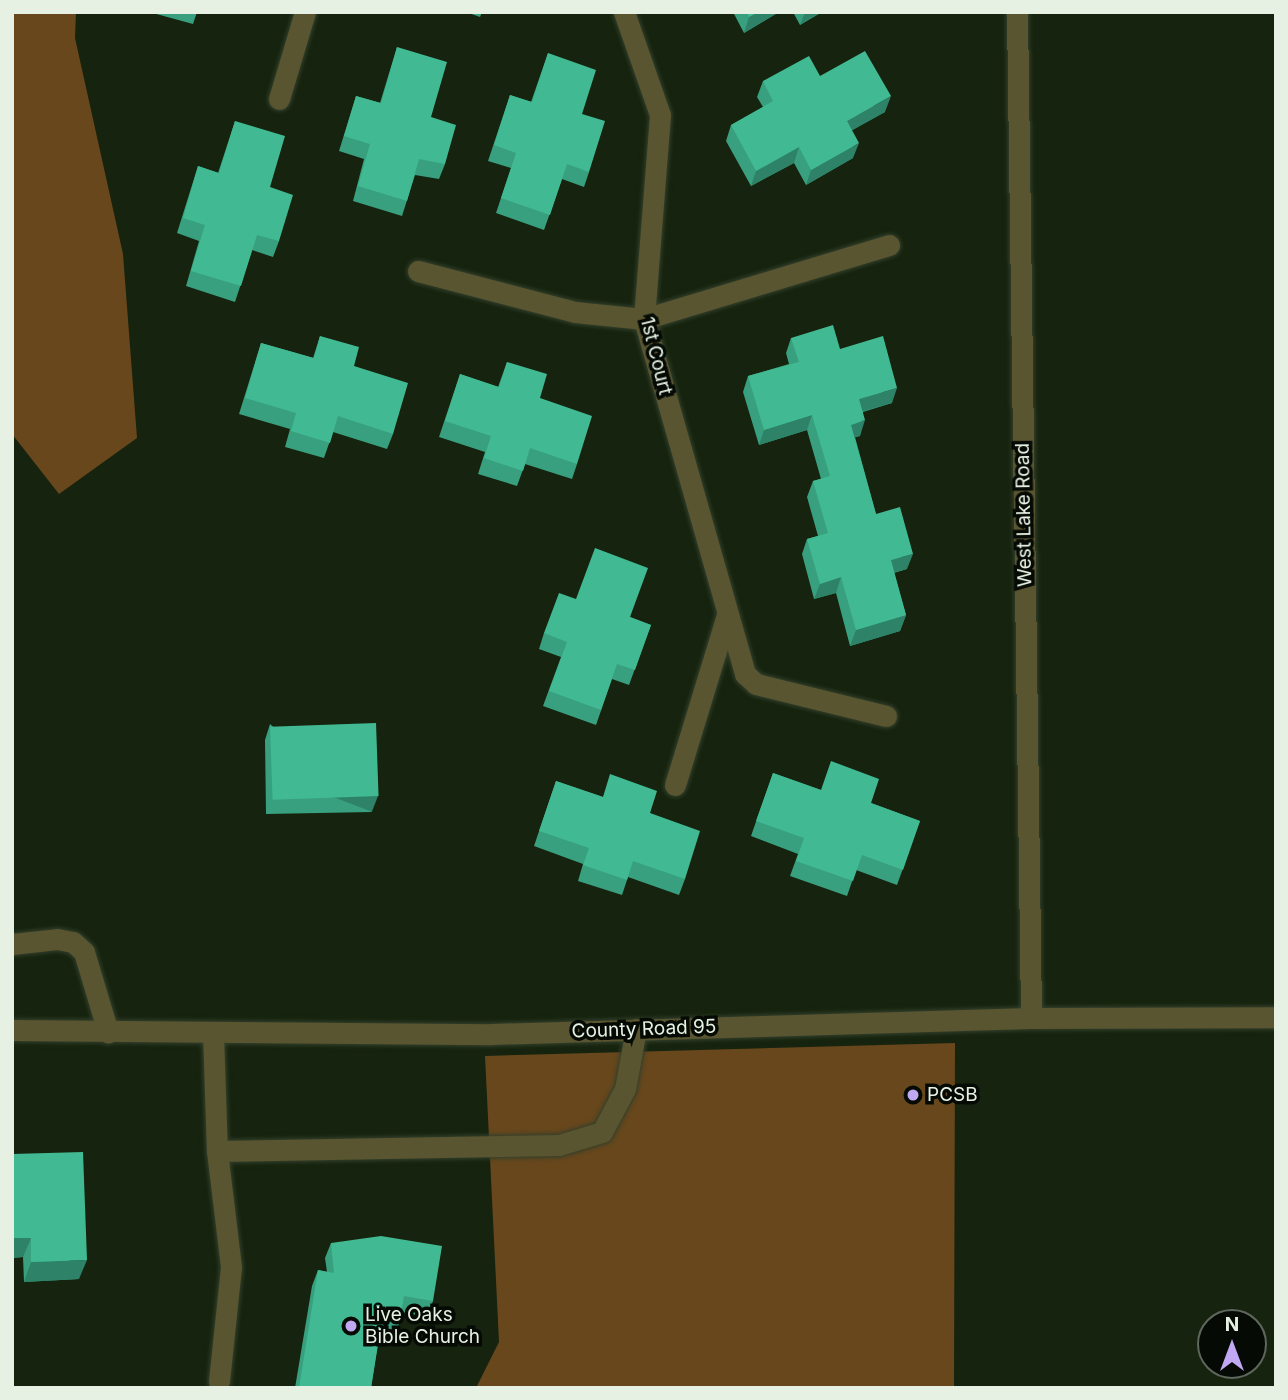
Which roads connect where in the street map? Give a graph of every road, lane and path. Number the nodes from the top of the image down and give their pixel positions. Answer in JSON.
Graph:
{"nodes":[{"id":1,"x":305,"y":12,"type":"edge"},
{"id":2,"x":624,"y":12,"type":"edge"},
{"id":3,"x":1017,"y":12,"type":"edge"},
{"id":4,"x":279,"y":99,"type":"dead end"},
{"id":5,"x":890,"y":245,"type":"dead end"},
{"id":6,"x":418,"y":271,"type":"dead end"},
{"id":7,"x":644,"y":319,"type":"junction"},
{"id":8,"x":727,"y":615,"type":"junction"},
{"id":9,"x":886,"y":716,"type":"dead end"},
{"id":10,"x":675,"y":785,"type":"dead end"},
{"id":11,"x":12,"y":945,"type":"edge"},
{"id":12,"x":1276,"y":1017,"type":"edge"},
{"id":13,"x":1031,"y":1018,"type":"junction"},
{"id":14,"x":636,"y":1029,"type":"junction"},
{"id":15,"x":12,"y":1030,"type":"edge"},
{"id":16,"x":108,"y":1032,"type":"junction"},
{"id":17,"x":213,"y":1032,"type":"junction"},
{"id":18,"x":216,"y":1151,"type":"junction"},
{"id":19,"x":219,"y":1381,"type":"dead end"}],
"edges":[{"from":1,"to":4,"type":"street"},
{"from":2,"to":7,"type":"street","name":"1st Court"},
{"from":3,"to":13,"type":"street","name":"West Lake Road"},
{"from":5,"to":7,"type":"street"},
{"from":6,"to":7,"type":"street"},
{"from":7,"to":8,"type":"street","name":"1st Court"},
{"from":8,"to":9,"type":"street","name":"1st Court"},
{"from":8,"to":10,"type":"street"},
{"from":11,"to":16,"type":"street"},
{"from":12,"to":13,"type":"street","name":"County Road 95"},
{"from":13,"to":14,"type":"street","name":"County Road 95"},
{"from":14,"to":17,"type":"street","name":"County Road 95"},
{"from":14,"to":18,"type":"street"},
{"from":15,"to":16,"type":"street","name":"County Road 95"},
{"from":16,"to":17,"type":"street","name":"County Road 95"},
{"from":17,"to":18,"type":"street"},
{"from":18,"to":19,"type":"street"}]}
